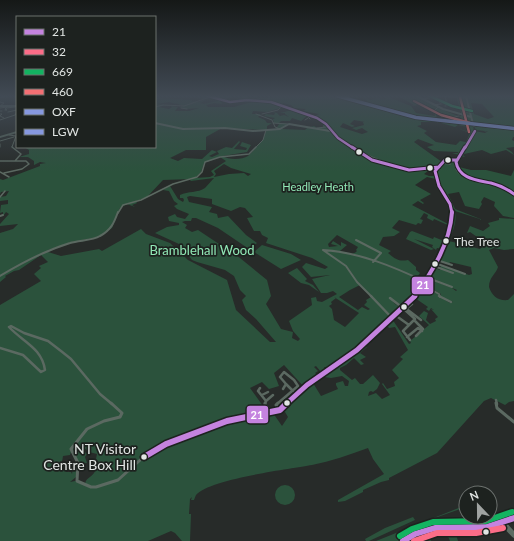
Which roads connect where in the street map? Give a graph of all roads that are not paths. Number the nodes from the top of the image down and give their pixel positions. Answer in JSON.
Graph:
{"nodes":[{"id":1,"x":322,"y":121,"type":"edge"},
{"id":2,"x":447,"y":121,"type":"edge"},
{"id":3,"x":473,"y":121,"type":"edge"},
{"id":4,"x":156,"y":123,"type":"edge"},
{"id":5,"x":272,"y":123,"type":"joint"},
{"id":6,"x":288,"y":124,"type":"junction"},
{"id":7,"x":326,"y":126,"type":"junction"},
{"id":8,"x":317,"y":128,"type":"junction"},
{"id":9,"x":280,"y":129,"type":"junction"},
{"id":10,"x":514,"y":129,"type":"edge"},
{"id":11,"x":266,"y":130,"type":"junction"},
{"id":12,"x":330,"y":131,"type":"junction"},
{"id":13,"x":16,"y":135,"type":"edge"},
{"id":14,"x":0,"y":137,"type":"edge"},
{"id":15,"x":0,"y":141,"type":"edge"},
{"id":16,"x":14,"y":141,"type":"joint"},
{"id":17,"x":0,"y":144,"type":"edge"},
{"id":18,"x":0,"y":147,"type":"edge"},
{"id":19,"x":0,"y":161,"type":"edge"},
{"id":20,"x":14,"y":161,"type":"junction"},
{"id":21,"x":457,"y":161,"type":"junction"},
{"id":22,"x":442,"y":163,"type":"junction"},
{"id":23,"x":450,"y":164,"type":"dead end"},
{"id":24,"x":438,"y":168,"type":"junction"},
{"id":25,"x":0,"y":172,"type":"edge"},
{"id":26,"x":4,"y":173,"type":"junction"},
{"id":27,"x":9,"y":177,"type":"dead end"},
{"id":28,"x":5,"y":191,"type":"dead end"},
{"id":29,"x":514,"y":194,"type":"edge"},
{"id":30,"x":0,"y":197,"type":"edge"},
{"id":31,"x":3,"y":215,"type":"dead end"},
{"id":32,"x":0,"y":216,"type":"edge"},
{"id":33,"x":356,"y":240,"type":"dead end"},
{"id":34,"x":373,"y":262,"type":"junction"},
{"id":35,"x":435,"y":263,"type":"junction"},
{"id":36,"x":452,"y":265,"type":"dead end"},
{"id":37,"x":453,"y":273,"type":"dead end"},
{"id":38,"x":465,"y":274,"type":"dead end"},
{"id":39,"x":0,"y":276,"type":"edge"},
{"id":40,"x":428,"y":278,"type":"junction"},
{"id":41,"x":426,"y":282,"type":"junction"},
{"id":42,"x":424,"y":285,"type":"junction"},
{"id":43,"x":452,"y":287,"type":"dead end"},
{"id":44,"x":390,"y":298,"type":"dead end"},
{"id":45,"x":451,"y":302,"type":"dead end"},
{"id":46,"x":412,"y":304,"type":"dead end"},
{"id":47,"x":405,"y":308,"type":"junction"},
{"id":48,"x":395,"y":315,"type":"junction"},
{"id":49,"x":392,"y":318,"type":"junction"},
{"id":50,"x":414,"y":320,"type":"junction"},
{"id":51,"x":421,"y":320,"type":"dead end"},
{"id":52,"x":408,"y":325,"type":"junction"},
{"id":53,"x":422,"y":332,"type":"junction"},
{"id":54,"x":416,"y":336,"type":"dead end"},
{"id":55,"x":407,"y":337,"type":"junction"},
{"id":56,"x":410,"y":340,"type":"dead end"},
{"id":57,"x":0,"y":348,"type":"edge"},
{"id":58,"x":286,"y":384,"type":"junction"},
{"id":59,"x":260,"y":388,"type":"dead end"},
{"id":60,"x":283,"y":389,"type":"dead end"},
{"id":61,"x":293,"y":391,"type":"junction"},
{"id":62,"x":268,"y":392,"type":"dead end"},
{"id":63,"x":262,"y":395,"type":"junction"},
{"id":64,"x":273,"y":395,"type":"dead end"},
{"id":65,"x":496,"y":400,"type":"dead end"},
{"id":66,"x":266,"y":401,"type":"junction"},
{"id":67,"x":279,"y":409,"type":"junction"},
{"id":68,"x":514,"y":422,"type":"edge"},
{"id":69,"x":514,"y":518,"type":"edge"},
{"id":70,"x":502,"y":522,"type":"junction"},
{"id":71,"x":477,"y":527,"type":"joint"},
{"id":72,"x":514,"y":535,"type":"edge"},
{"id":73,"x":400,"y":541,"type":"edge"},
{"id":74,"x":403,"y":541,"type":"edge"}],
"edges":[{"from":1,"to":7,"type":"main road"},
{"from":2,"to":10,"type":"highway"},
{"from":3,"to":21,"type":"main road"},
{"from":4,"to":11,"type":"main road"},
{"from":5,"to":6,"type":"street"},
{"from":5,"to":9,"type":"street"},
{"from":6,"to":8,"type":"main road"},
{"from":6,"to":9,"type":"main road"},
{"from":7,"to":8,"type":"street"},
{"from":7,"to":12,"type":"main road"},
{"from":8,"to":12,"type":"main road"},
{"from":9,"to":11,"type":"main road"},
{"from":11,"to":39,"type":"street"},
{"from":12,"to":24,"type":"main road"},
{"from":13,"to":14,"type":"highway"},
{"from":13,"to":15,"type":"street"},
{"from":13,"to":16,"type":"street"},
{"from":16,"to":20,"type":"street"},
{"from":17,"to":18,"type":"street"},
{"from":19,"to":20,"type":"street"},
{"from":20,"to":26,"type":"street"},
{"from":21,"to":22,"type":"main road"},
{"from":21,"to":29,"type":"main road"},
{"from":22,"to":23,"type":"street"},
{"from":22,"to":24,"type":"main road"},
{"from":24,"to":35,"type":"street"},
{"from":25,"to":26,"type":"street"},
{"from":26,"to":27,"type":"street"},
{"from":28,"to":30,"type":"street"},
{"from":31,"to":32,"type":"street"},
{"from":33,"to":34,"type":"street"},
{"from":34,"to":41,"type":"street"},
{"from":34,"to":49,"type":"street"},
{"from":35,"to":36,"type":"street"},
{"from":35,"to":37,"type":"street"},
{"from":35,"to":38,"type":"street"},
{"from":35,"to":40,"type":"street"},
{"from":40,"to":41,"type":"street"},
{"from":40,"to":43,"type":"street"},
{"from":41,"to":42,"type":"street"},
{"from":42,"to":45,"type":"street"},
{"from":42,"to":47,"type":"street"},
{"from":44,"to":47,"type":"street"},
{"from":46,"to":47,"type":"street"},
{"from":47,"to":48,"type":"street"},
{"from":47,"to":50,"type":"street"},
{"from":47,"to":51,"type":"street"},
{"from":48,"to":49,"type":"street"},
{"from":48,"to":52,"type":"street"},
{"from":49,"to":67,"type":"street"},
{"from":50,"to":52,"type":"street"},
{"from":50,"to":53,"type":"street"},
{"from":52,"to":55,"type":"street"},
{"from":53,"to":54,"type":"street"},
{"from":53,"to":55,"type":"street"},
{"from":55,"to":56,"type":"street"},
{"from":57,"to":67,"type":"street"},
{"from":58,"to":60,"type":"street"},
{"from":58,"to":61,"type":"street"},
{"from":58,"to":61,"type":"street"},
{"from":59,"to":63,"type":"street"},
{"from":61,"to":67,"type":"street"},
{"from":62,"to":63,"type":"street"},
{"from":63,"to":66,"type":"street"},
{"from":64,"to":66,"type":"street"},
{"from":65,"to":68,"type":"street"},
{"from":66,"to":67,"type":"street"},
{"from":69,"to":70,"type":"main road"},
{"from":70,"to":71,"type":"main road"},
{"from":70,"to":72,"type":"main road"},
{"from":71,"to":74,"type":"main road"},
{"from":73,"to":74,"type":"street"}]}
